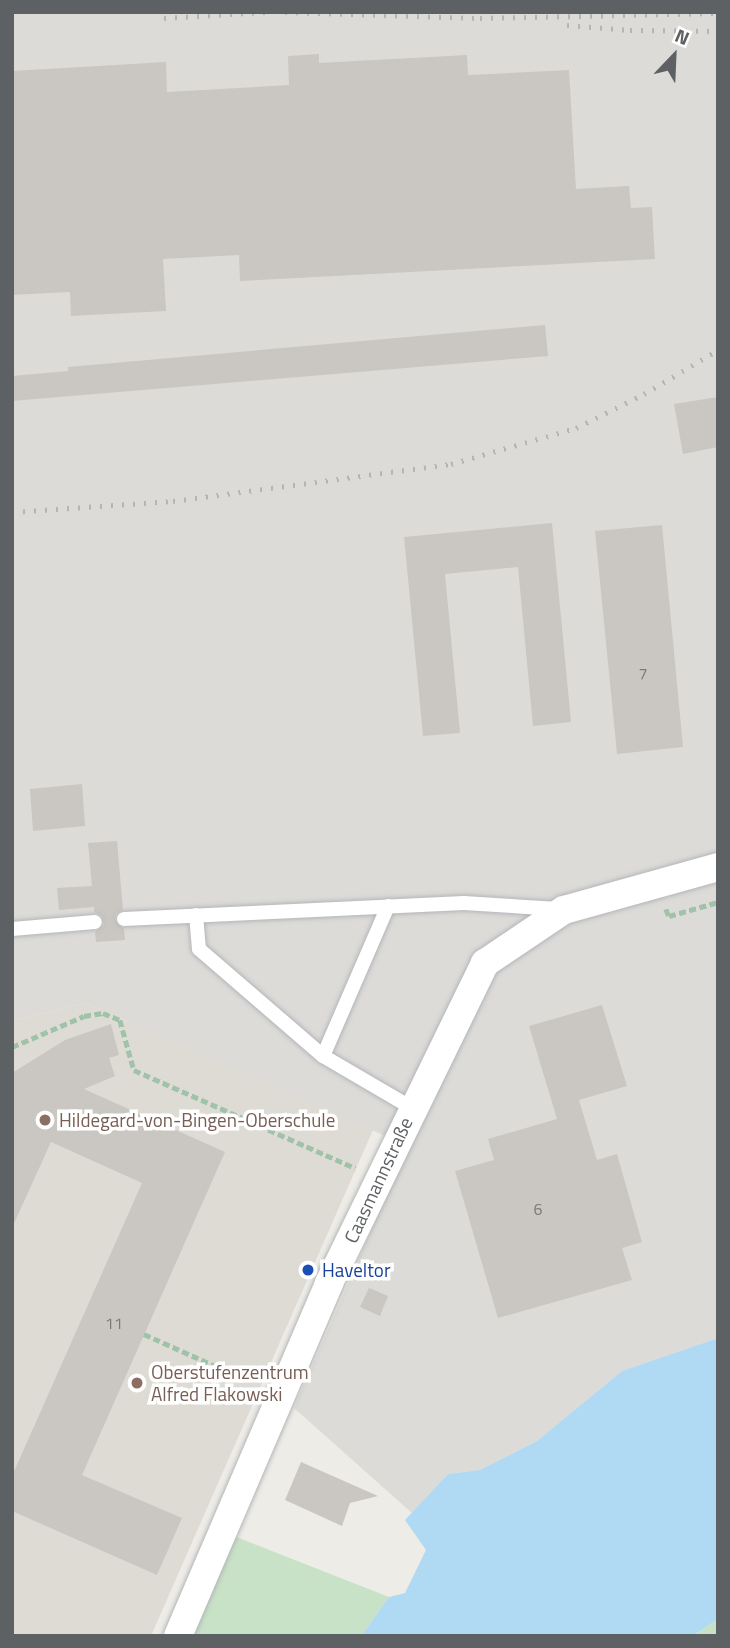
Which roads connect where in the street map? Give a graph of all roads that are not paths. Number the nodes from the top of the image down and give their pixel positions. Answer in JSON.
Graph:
{"nodes":[{"id":1,"x":718,"y":867,"type":"edge"},
{"id":2,"x":388,"y":906,"type":"junction"},
{"id":3,"x":564,"y":910,"type":"junction"},
{"id":4,"x":196,"y":915,"type":"junction"},
{"id":5,"x":124,"y":919,"type":"dead end"},
{"id":6,"x":95,"y":922,"type":"dead end"},
{"id":7,"x":12,"y":929,"type":"edge"},
{"id":8,"x":323,"y":1056,"type":"junction"},
{"id":9,"x":412,"y":1108,"type":"junction"},
{"id":10,"x":178,"y":1636,"type":"edge"}],
"edges":[{"from":1,"to":3,"type":"street","name":"Caasmannstraße"},
{"from":2,"to":3,"type":"lane"},
{"from":2,"to":4,"type":"lane"},
{"from":2,"to":8,"type":"lane"},
{"from":3,"to":9,"type":"street","name":"Caasmannstraße"},
{"from":4,"to":5,"type":"lane"},
{"from":4,"to":8,"type":"lane"},
{"from":6,"to":7,"type":"lane"},
{"from":8,"to":9,"type":"lane"},
{"from":9,"to":10,"type":"street","name":"Caasmannstraße"}]}
